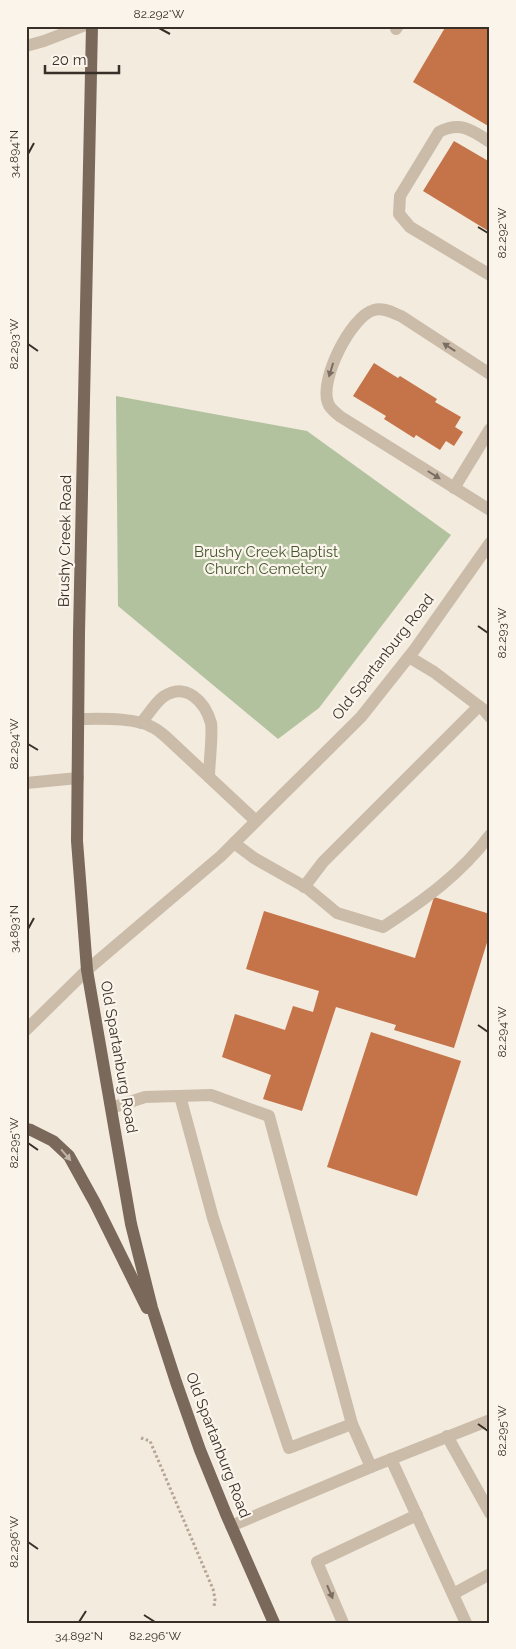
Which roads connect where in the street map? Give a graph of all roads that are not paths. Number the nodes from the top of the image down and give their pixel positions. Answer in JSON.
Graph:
{"nodes":[{"id":1,"x":83,"y":26,"type":"edge"},
{"id":2,"x":92,"y":26,"type":"edge"},
{"id":3,"x":26,"y":46,"type":"edge"},
{"id":4,"x":490,"y":142,"type":"edge"},
{"id":5,"x":490,"y":275,"type":"edge"},
{"id":6,"x":490,"y":374,"type":"edge"},
{"id":7,"x":490,"y":429,"type":"edge"},
{"id":8,"x":454,"y":488,"type":"junction"},
{"id":9,"x":490,"y":510,"type":"edge"},
{"id":10,"x":490,"y":543,"type":"edge"},
{"id":11,"x":409,"y":657,"type":"junction"},
{"id":12,"x":479,"y":706,"type":"junction"},
{"id":13,"x":490,"y":718,"type":"edge"},
{"id":14,"x":78,"y":719,"type":"junction"},
{"id":15,"x":141,"y":723,"type":"junction"},
{"id":16,"x":209,"y":777,"type":"junction"},
{"id":17,"x":78,"y":778,"type":"junction"},
{"id":18,"x":26,"y":783,"type":"edge"},
{"id":19,"x":256,"y":821,"type":"junction"},
{"id":20,"x":490,"y":835,"type":"edge"},
{"id":21,"x":234,"y":843,"type":"junction"},
{"id":22,"x":304,"y":887,"type":"junction"},
{"id":23,"x":87,"y":970,"type":"junction"},
{"id":24,"x":26,"y":1030,"type":"edge"},
{"id":25,"x":180,"y":1096,"type":"junction"},
{"id":26,"x":111,"y":1108,"type":"junction"},
{"id":27,"x":26,"y":1129,"type":"edge"},
{"id":28,"x":162,"y":1339,"type":"junction"},
{"id":29,"x":490,"y":1420,"type":"edge"},
{"id":30,"x":352,"y":1424,"type":"junction"},
{"id":31,"x":447,"y":1436,"type":"junction"},
{"id":32,"x":391,"y":1459,"type":"junction"},
{"id":33,"x":371,"y":1467,"type":"junction"},
{"id":34,"x":490,"y":1513,"type":"edge"},
{"id":35,"x":417,"y":1515,"type":"junction"},
{"id":36,"x":231,"y":1526,"type":"junction"},
{"id":37,"x":490,"y":1574,"type":"edge"},
{"id":38,"x":453,"y":1594,"type":"junction"},
{"id":39,"x":274,"y":1623,"type":"edge"},
{"id":40,"x":343,"y":1623,"type":"edge"},
{"id":41,"x":466,"y":1623,"type":"edge"}],
"edges":[{"from":1,"to":3,"type":"street"},
{"from":2,"to":14,"type":"main road","name":"Brushy Creek Road"},
{"from":4,"to":5,"type":"street"},
{"from":6,"to":8,"type":"street","one_way":true},
{"from":7,"to":8,"type":"street"},
{"from":8,"to":9,"type":"street"},
{"from":10,"to":11,"type":"street","name":"Old Spartanburg Road"},
{"from":11,"to":12,"type":"street"},
{"from":11,"to":19,"type":"street","name":"Old Spartanburg Road"},
{"from":12,"to":13,"type":"street"},
{"from":12,"to":22,"type":"street"},
{"from":14,"to":15,"type":"street"},
{"from":14,"to":17,"type":"main road","name":"Brushy Creek Road"},
{"from":15,"to":16,"type":"street"},
{"from":15,"to":16,"type":"street"},
{"from":16,"to":19,"type":"street"},
{"from":17,"to":18,"type":"street"},
{"from":17,"to":23,"type":"main road","name":"Brushy Creek Road"},
{"from":19,"to":21,"type":"street","name":"Old Spartanburg Road"},
{"from":20,"to":22,"type":"street"},
{"from":21,"to":22,"type":"street"},
{"from":21,"to":23,"type":"street","name":"Old Spartanburg Road"},
{"from":23,"to":24,"type":"street"},
{"from":23,"to":26,"type":"main road","name":"Old Spartanburg Road"},
{"from":25,"to":26,"type":"street"},
{"from":25,"to":30,"type":"street"},
{"from":25,"to":30,"type":"street"},
{"from":26,"to":28,"type":"main road","name":"Old Spartanburg Road"},
{"from":27,"to":28,"type":"main road","one_way":true},
{"from":28,"to":36,"type":"main road","name":"Old Spartanburg Road"},
{"from":29,"to":31,"type":"street"},
{"from":30,"to":33,"type":"street"},
{"from":31,"to":32,"type":"street"},
{"from":31,"to":34,"type":"street"},
{"from":32,"to":33,"type":"street"},
{"from":32,"to":35,"type":"street"},
{"from":33,"to":36,"type":"street"},
{"from":35,"to":38,"type":"street"},
{"from":35,"to":40,"type":"street","one_way":true},
{"from":36,"to":39,"type":"main road","name":"Old Spartanburg Road"},
{"from":37,"to":38,"type":"street"},
{"from":38,"to":41,"type":"street"}]}
